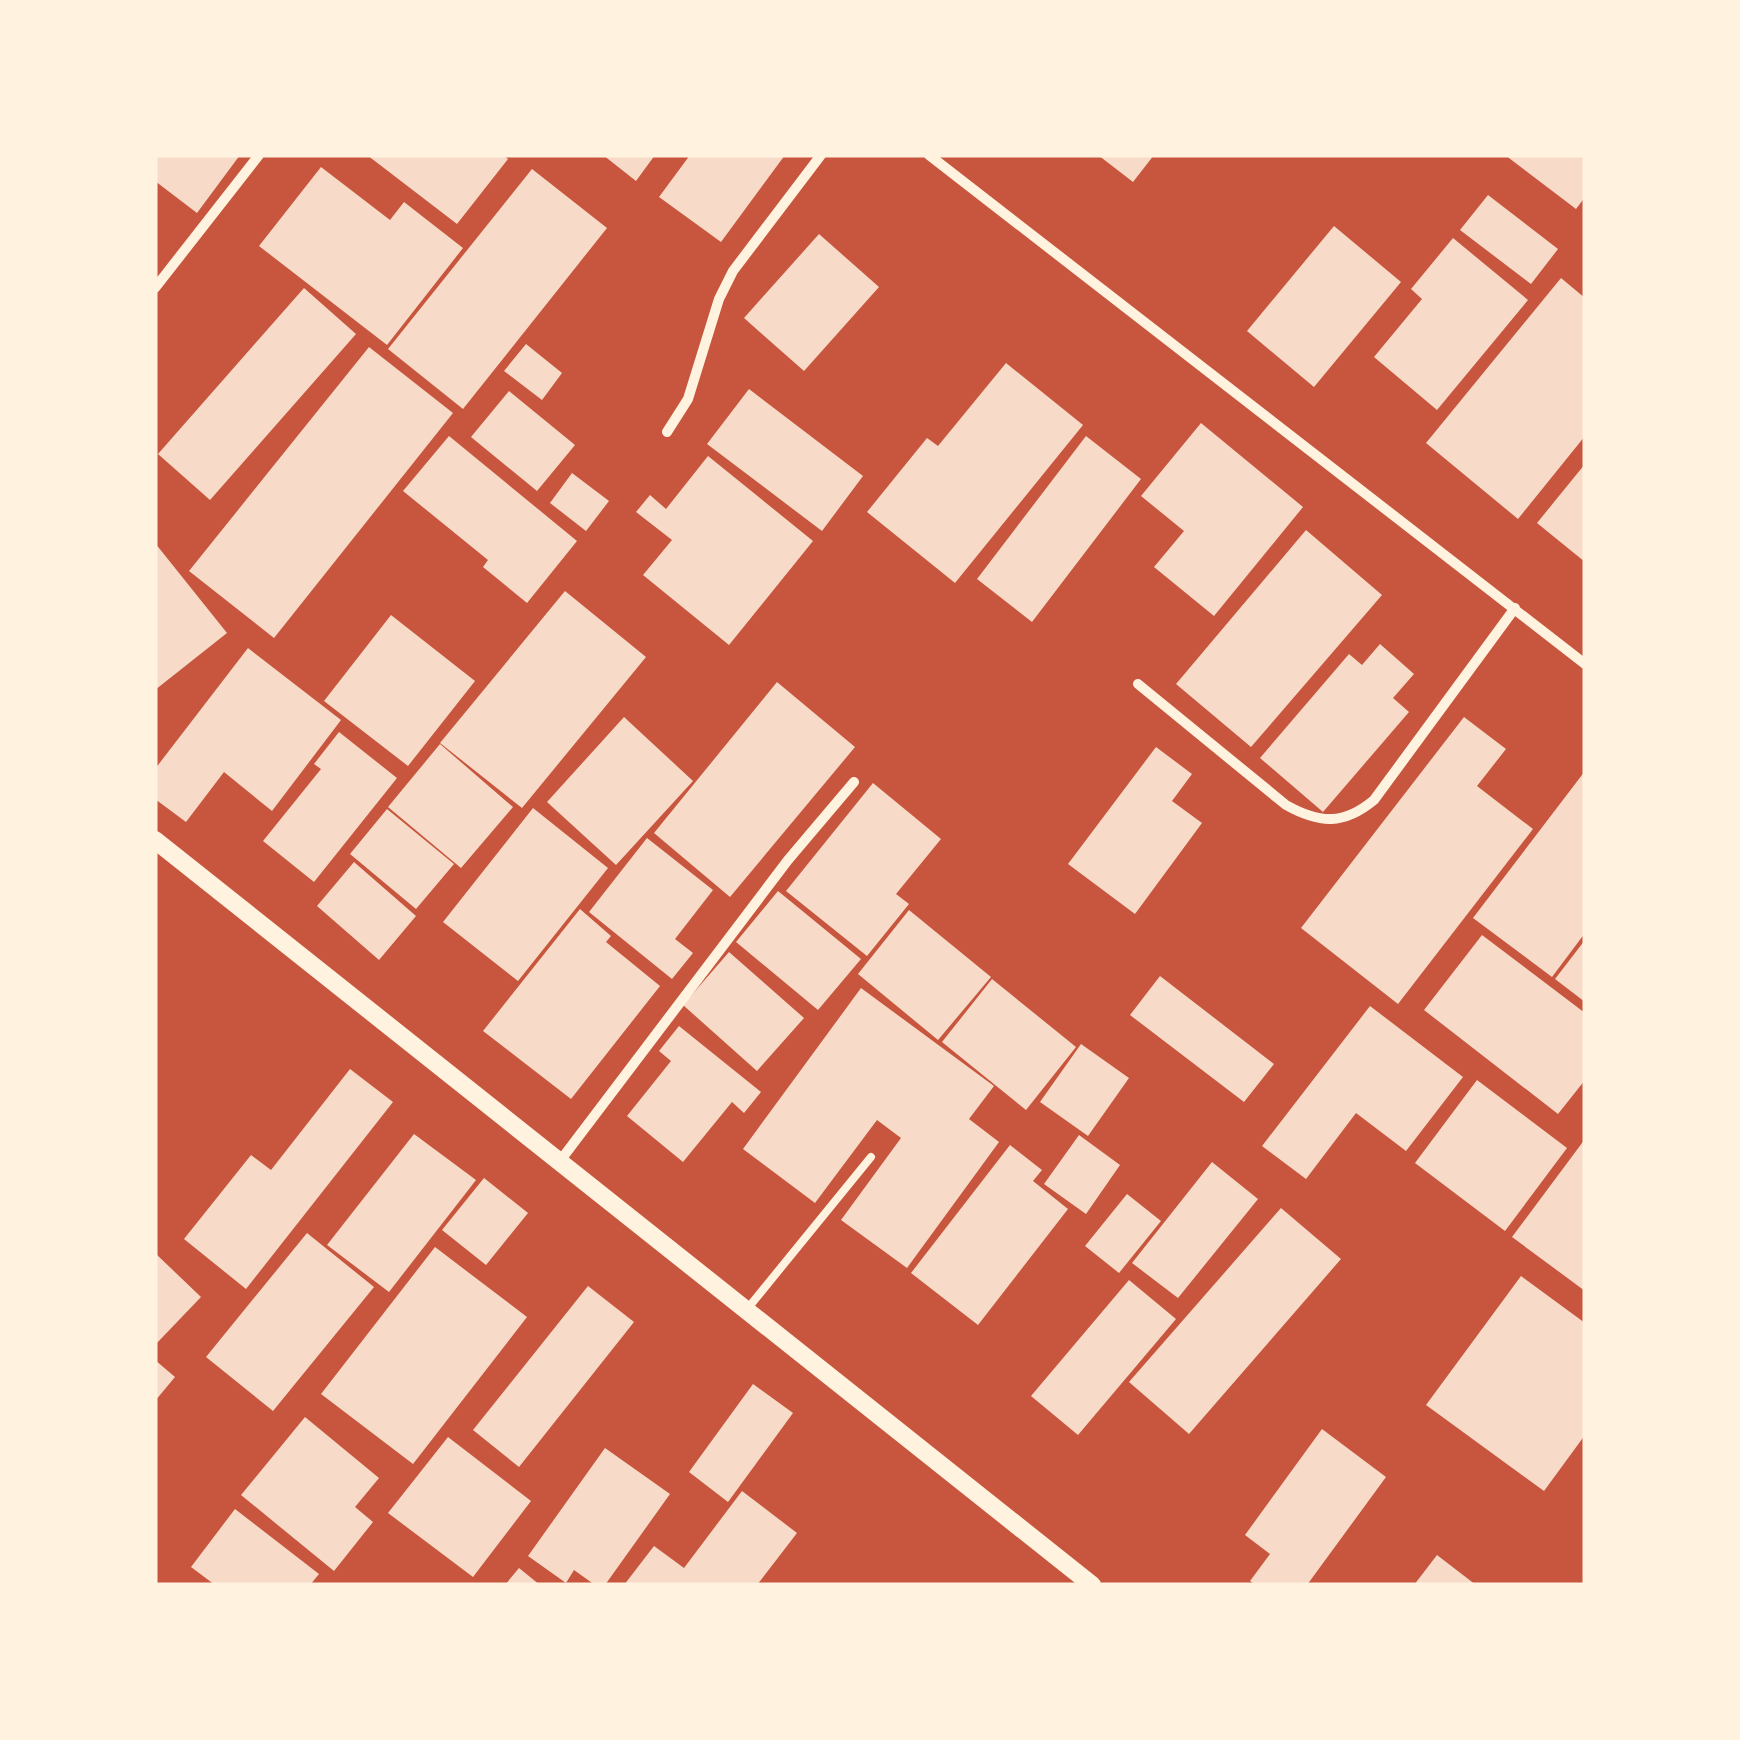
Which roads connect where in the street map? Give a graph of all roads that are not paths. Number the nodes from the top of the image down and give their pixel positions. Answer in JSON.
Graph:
{"nodes":[{"id":1,"x":258,"y":155,"type":"edge"},
{"id":2,"x":821,"y":155,"type":"edge"},
{"id":3,"x":928,"y":155,"type":"edge"},
{"id":4,"x":155,"y":288,"type":"edge"},
{"id":5,"x":668,"y":432,"type":"dead end"},
{"id":6,"x":1514,"y":608,"type":"junction"},
{"id":7,"x":1585,"y":664,"type":"edge"},
{"id":8,"x":1138,"y":684,"type":"dead end"},
{"id":9,"x":854,"y":782,"type":"dead end"},
{"id":10,"x":155,"y":840,"type":"edge"},
{"id":11,"x":871,"y":1157,"type":"dead end"},
{"id":12,"x":560,"y":1160,"type":"junction"},
{"id":13,"x":745,"y":1312,"type":"junction"},
{"id":14,"x":1092,"y":1585,"type":"edge"}],
"edges":[{"from":1,"to":4,"type":"street"},
{"from":2,"to":5,"type":"street"},
{"from":3,"to":6,"type":"street"},
{"from":6,"to":7,"type":"street"},
{"from":6,"to":8,"type":"street"},
{"from":9,"to":12,"type":"street"},
{"from":10,"to":12,"type":"street"},
{"from":11,"to":13,"type":"lane"},
{"from":12,"to":13,"type":"street"},
{"from":13,"to":14,"type":"street"}]}
